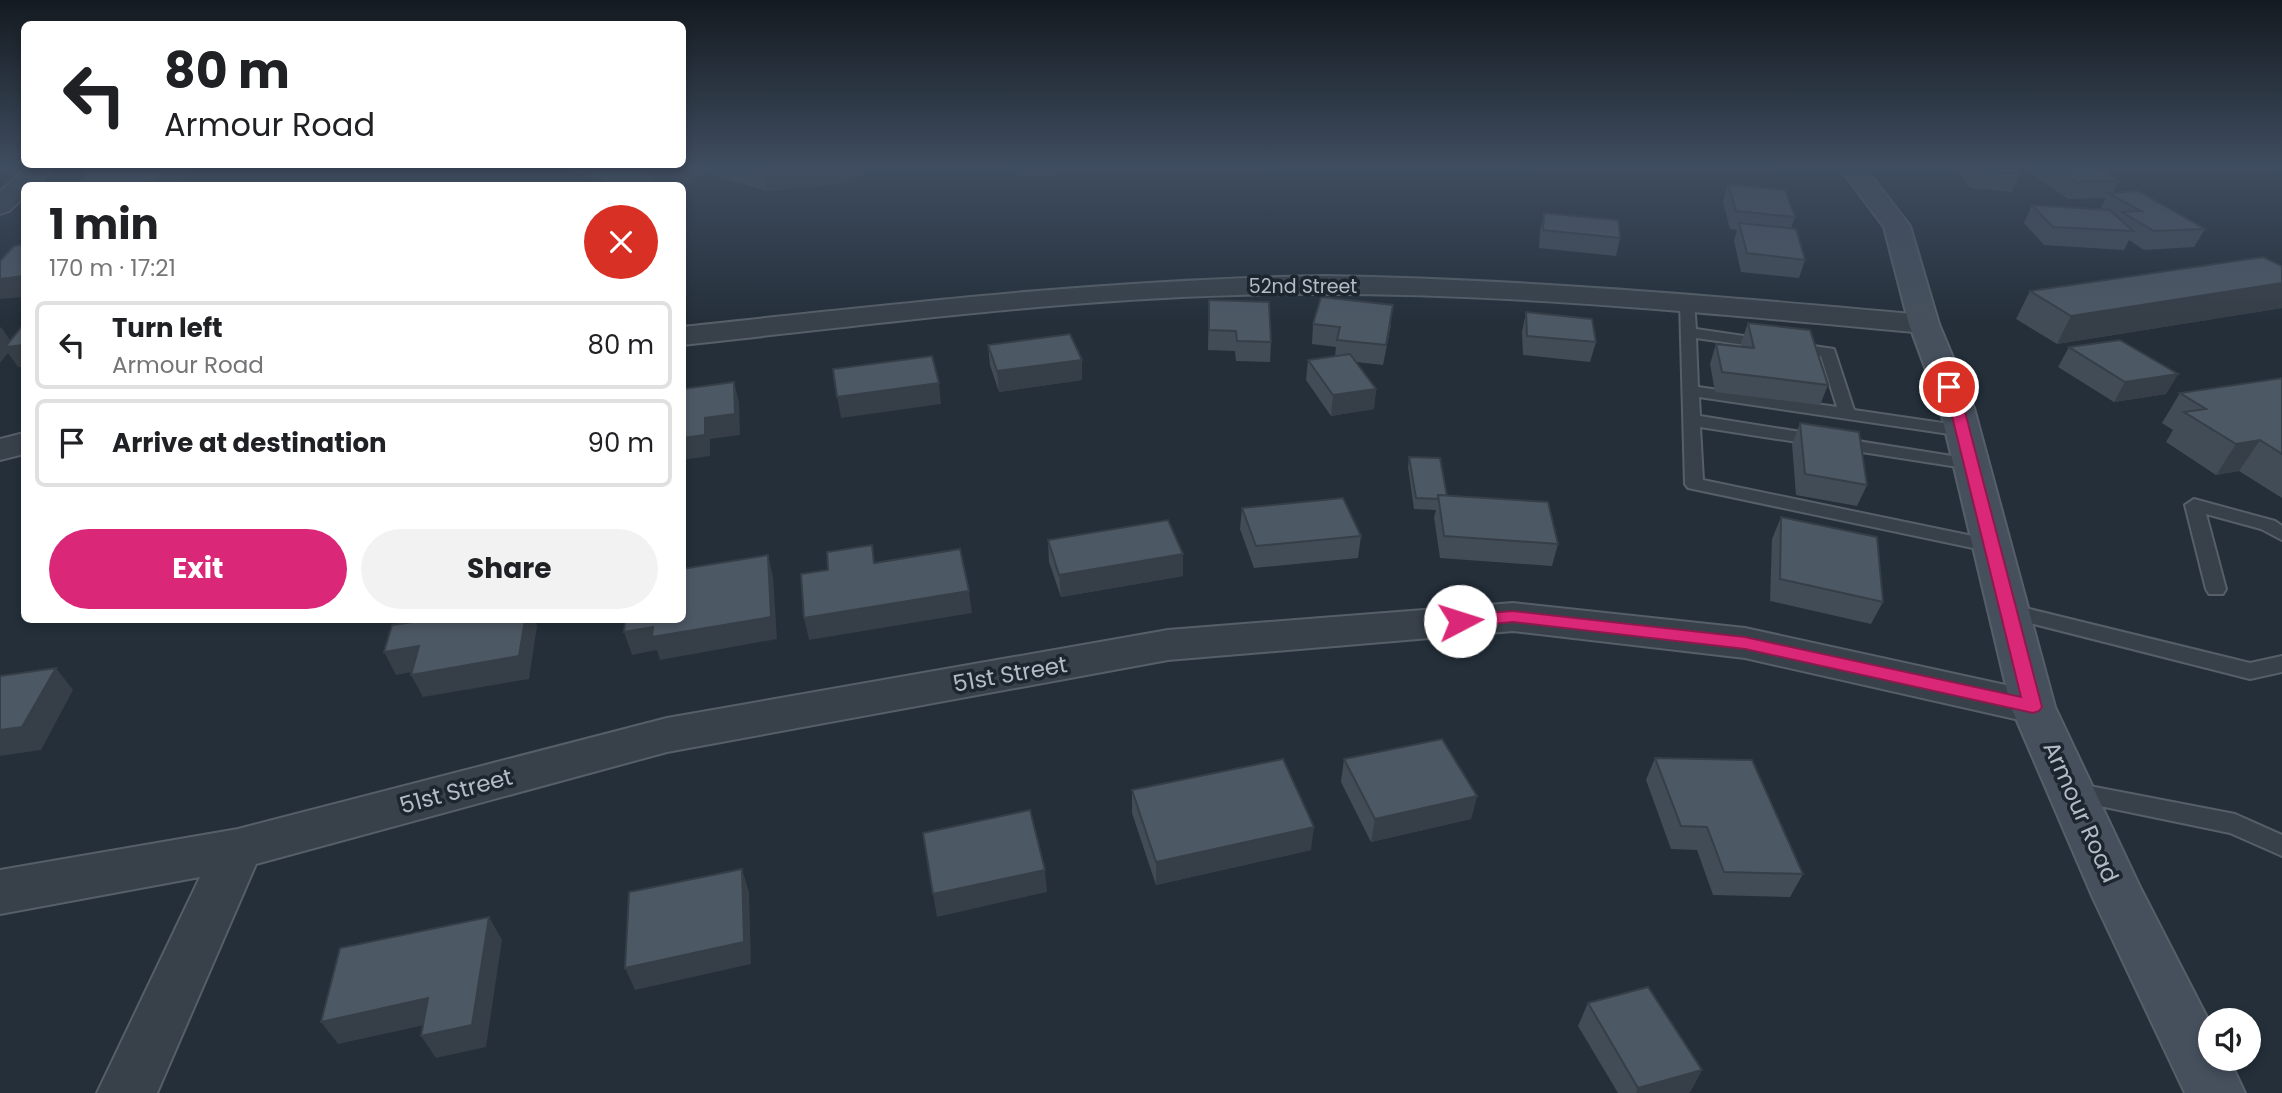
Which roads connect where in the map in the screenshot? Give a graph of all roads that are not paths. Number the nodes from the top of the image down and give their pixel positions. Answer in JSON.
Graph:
{"nodes":[{"id":1,"x":1892,"y":219,"type":"edge"},
{"id":2,"x":1687,"y":302,"type":"junction"},
{"id":3,"x":1924,"y":324,"type":"junction"},
{"id":4,"x":1688,"y":332,"type":"junction"},
{"id":5,"x":686,"y":336,"type":"edge"},
{"id":6,"x":1690,"y":391,"type":"junction"},
{"id":7,"x":1847,"y":414,"type":"junction"},
{"id":8,"x":1691,"y":420,"type":"junction"},
{"id":9,"x":21,"y":444,"type":"edge"},
{"id":10,"x":1967,"y":447,"type":"junction"},
{"id":11,"x":0,"y":450,"type":"edge"},
{"id":12,"x":2277,"y":526,"type":"edge"},
{"id":13,"x":1992,"y":546,"type":"junction"},
{"id":14,"x":2216,"y":589,"type":"dead end"},
{"id":15,"x":2008,"y":611,"type":"junction"},
{"id":16,"x":2282,"y":664,"type":"edge"},
{"id":17,"x":2033,"y":707,"type":"junction"},
{"id":18,"x":2071,"y":791,"type":"junction"},
{"id":19,"x":2282,"y":846,"type":"edge"},
{"id":20,"x":238,"y":849,"type":"junction"},
{"id":21,"x":0,"y":892,"type":"edge"},
{"id":22,"x":127,"y":1093,"type":"edge"},
{"id":23,"x":2215,"y":1093,"type":"edge"}],
"edges":[{"from":1,"to":3,"type":"street","name":"Armour Road"},
{"from":2,"to":3,"type":"street","name":"52nd Street"},
{"from":2,"to":4,"type":"lane"},
{"from":2,"to":5,"type":"street","name":"52nd Street"},
{"from":3,"to":10,"type":"street","name":"Armour Road"},
{"from":4,"to":6,"type":"lane"},
{"from":4,"to":7,"type":"lane"},
{"from":6,"to":7,"type":"lane"},
{"from":6,"to":8,"type":"lane"},
{"from":7,"to":10,"type":"lane"},
{"from":8,"to":10,"type":"lane"},
{"from":8,"to":13,"type":"lane"},
{"from":9,"to":11,"type":"street"},
{"from":10,"to":13,"type":"street","name":"Armour Road"},
{"from":12,"to":14,"type":"lane"},
{"from":13,"to":15,"type":"street","name":"Armour Road"},
{"from":15,"to":16,"type":"lane"},
{"from":15,"to":17,"type":"street","name":"Armour Road"},
{"from":17,"to":18,"type":"street","name":"Armour Road"},
{"from":17,"to":20,"type":"street","name":"51st Street"},
{"from":18,"to":19,"type":"lane"},
{"from":18,"to":23,"type":"street","name":"Armour Road"},
{"from":20,"to":21,"type":"street","name":"51st Street"},
{"from":20,"to":22,"type":"street"}]}
